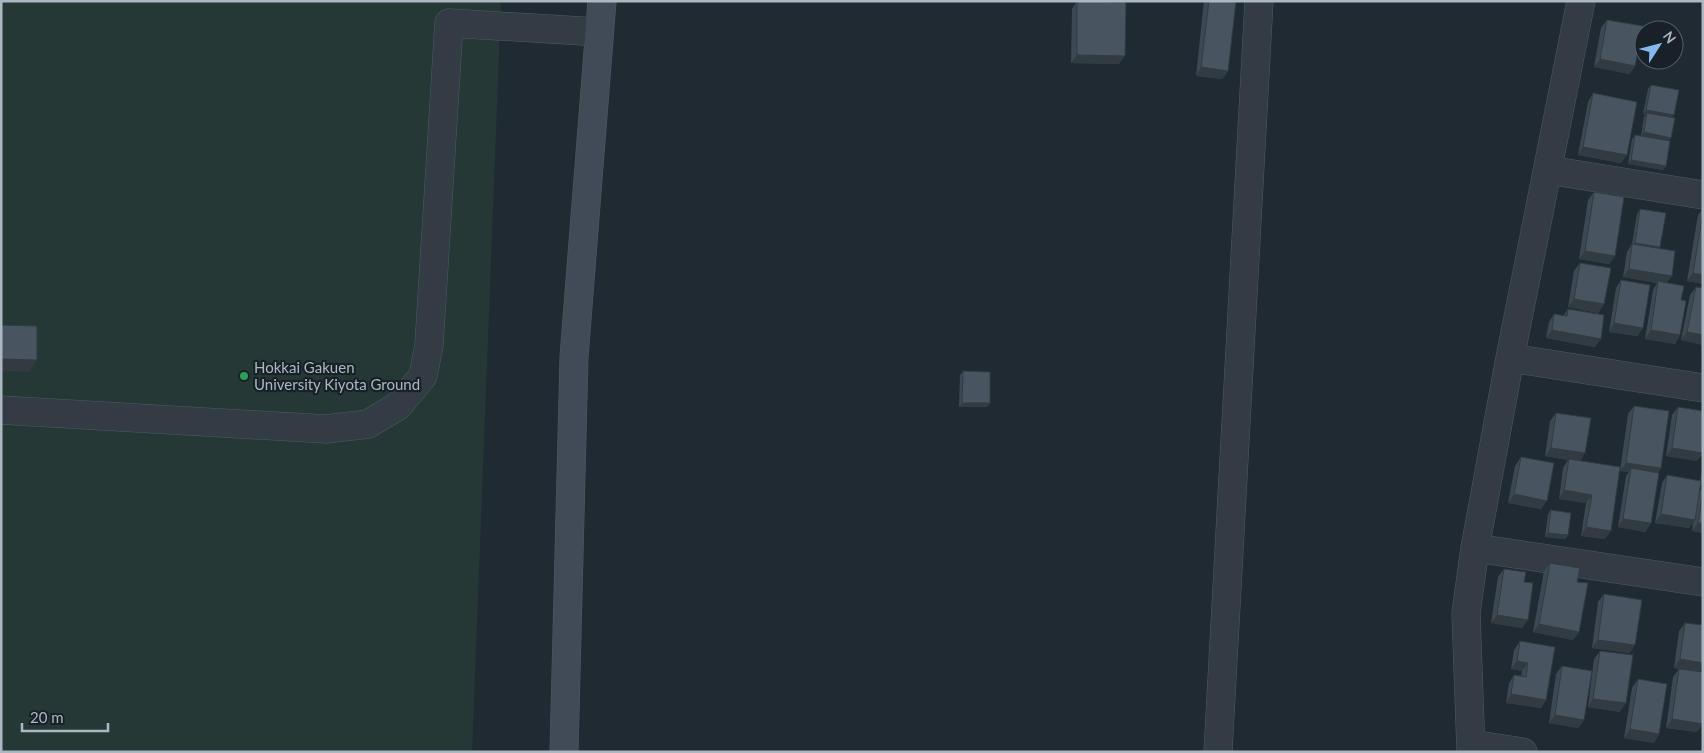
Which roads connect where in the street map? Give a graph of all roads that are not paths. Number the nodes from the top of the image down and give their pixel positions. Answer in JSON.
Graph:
{"nodes":[{"id":1,"x":602,"y":1,"type":"edge"},
{"id":2,"x":1259,"y":1,"type":"edge"},
{"id":3,"x":1581,"y":1,"type":"edge"},
{"id":4,"x":599,"y":32,"type":"junction"},
{"id":5,"x":1548,"y":170,"type":"junction"},
{"id":6,"x":1703,"y":194,"type":"edge"},
{"id":7,"x":1510,"y":358,"type":"junction"},
{"id":8,"x":1703,"y":388,"type":"edge"},
{"id":9,"x":1,"y":410,"type":"edge"},
{"id":10,"x":1475,"y":548,"type":"junction"},
{"id":11,"x":1703,"y":582,"type":"edge"},
{"id":12,"x":1471,"y":748,"type":"edge"},
{"id":13,"x":564,"y":752,"type":"edge"},
{"id":14,"x":1218,"y":752,"type":"edge"},
{"id":15,"x":1523,"y":752,"type":"edge"}],
"edges":[{"from":1,"to":4,"type":"street"},
{"from":2,"to":14,"type":"street"},
{"from":3,"to":5,"type":"street"},
{"from":4,"to":9,"type":"street"},
{"from":4,"to":13,"type":"street"},
{"from":5,"to":6,"type":"street"},
{"from":5,"to":7,"type":"street"},
{"from":7,"to":8,"type":"street"},
{"from":7,"to":10,"type":"street"},
{"from":10,"to":11,"type":"street"},
{"from":10,"to":12,"type":"street"},
{"from":12,"to":15,"type":"street"}]}
